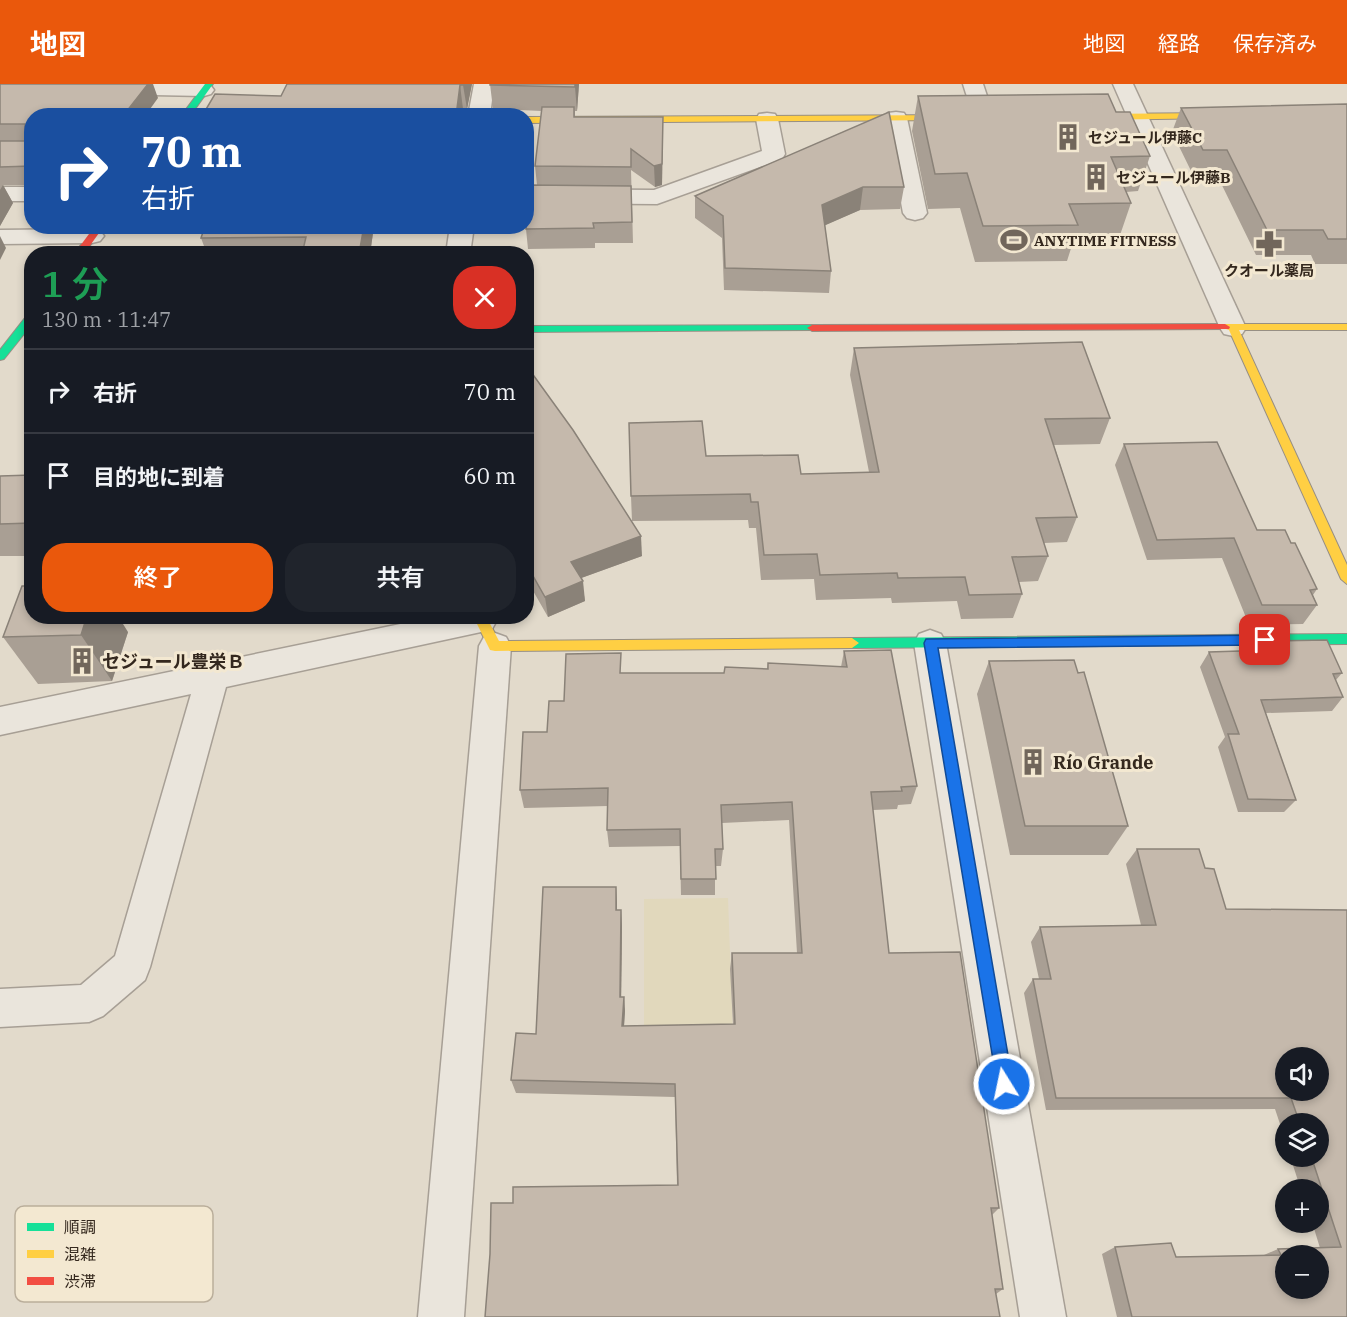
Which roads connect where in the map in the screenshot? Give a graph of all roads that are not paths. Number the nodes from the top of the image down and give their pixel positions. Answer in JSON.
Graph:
{"nodes":[{"id":1,"x":484,"y":84,"type":"edge"},
{"id":2,"x":973,"y":84,"type":"edge"},
{"id":3,"x":1123,"y":84,"type":"edge"},
{"id":4,"x":207,"y":87,"type":"edge"},
{"id":5,"x":92,"y":90,"type":"edge"},
{"id":6,"x":191,"y":108,"type":"edge"},
{"id":7,"x":480,"y":108,"type":"edge"},
{"id":8,"x":1138,"y":116,"type":"junction"},
{"id":9,"x":1241,"y":116,"type":"edge"},
{"id":10,"x":989,"y":117,"type":"joint"},
{"id":11,"x":1078,"y":117,"type":"edge"},
{"id":12,"x":896,"y":118,"type":"junction"},
{"id":13,"x":767,"y":119,"type":"junction"},
{"id":14,"x":534,"y":120,"type":"edge"},
{"id":15,"x":0,"y":194,"type":"edge"},
{"id":16,"x":24,"y":194,"type":"edge"},
{"id":17,"x":534,"y":196,"type":"edge"},
{"id":18,"x":915,"y":213,"type":"dead end"},
{"id":19,"x":0,"y":237,"type":"edge"},
{"id":20,"x":90,"y":239,"type":"edge"},
{"id":21,"x":1347,"y":327,"type":"edge"},
{"id":22,"x":1233,"y":328,"type":"junction"},
{"id":23,"x":534,"y":329,"type":"edge"},
{"id":24,"x":0,"y":331,"type":"edge"},
{"id":25,"x":24,"y":331,"type":"edge"},
{"id":26,"x":24,"y":333,"type":"edge"},
{"id":27,"x":0,"y":357,"type":"edge"},
{"id":28,"x":1347,"y":579,"type":"edge"},
{"id":29,"x":485,"y":628,"type":"edge"},
{"id":30,"x":1347,"y":639,"type":"edge"},
{"id":31,"x":930,"y":643,"type":"junction"},
{"id":32,"x":212,"y":677,"type":"junction"},
{"id":33,"x":0,"y":721,"type":"edge"},
{"id":34,"x":0,"y":1008,"type":"edge"},
{"id":35,"x":441,"y":1317,"type":"edge"},
{"id":36,"x":1043,"y":1317,"type":"edge"}],
"edges":[{"from":1,"to":7,"type":"street"},
{"from":2,"to":10,"type":"street"},
{"from":3,"to":8,"type":"street"},
{"from":4,"to":5,"type":"street"},
{"from":4,"to":6,"type":"street"},
{"from":8,"to":9,"type":"street"},
{"from":8,"to":11,"type":"street"},
{"from":8,"to":22,"type":"street"},
{"from":10,"to":12,"type":"street"},
{"from":12,"to":13,"type":"street"},
{"from":12,"to":18,"type":"street"},
{"from":13,"to":14,"type":"street"},
{"from":13,"to":17,"type":"street"},
{"from":15,"to":16,"type":"street"},
{"from":19,"to":20,"type":"street"},
{"from":21,"to":22,"type":"street"},
{"from":22,"to":23,"type":"street"},
{"from":22,"to":28,"type":"street"},
{"from":24,"to":25,"type":"street"},
{"from":26,"to":27,"type":"street"},
{"from":29,"to":31,"type":"street"},
{"from":29,"to":32,"type":"street"},
{"from":29,"to":35,"type":"street"},
{"from":30,"to":31,"type":"street"},
{"from":31,"to":36,"type":"street"},
{"from":32,"to":33,"type":"street"},
{"from":32,"to":34,"type":"street"}]}
